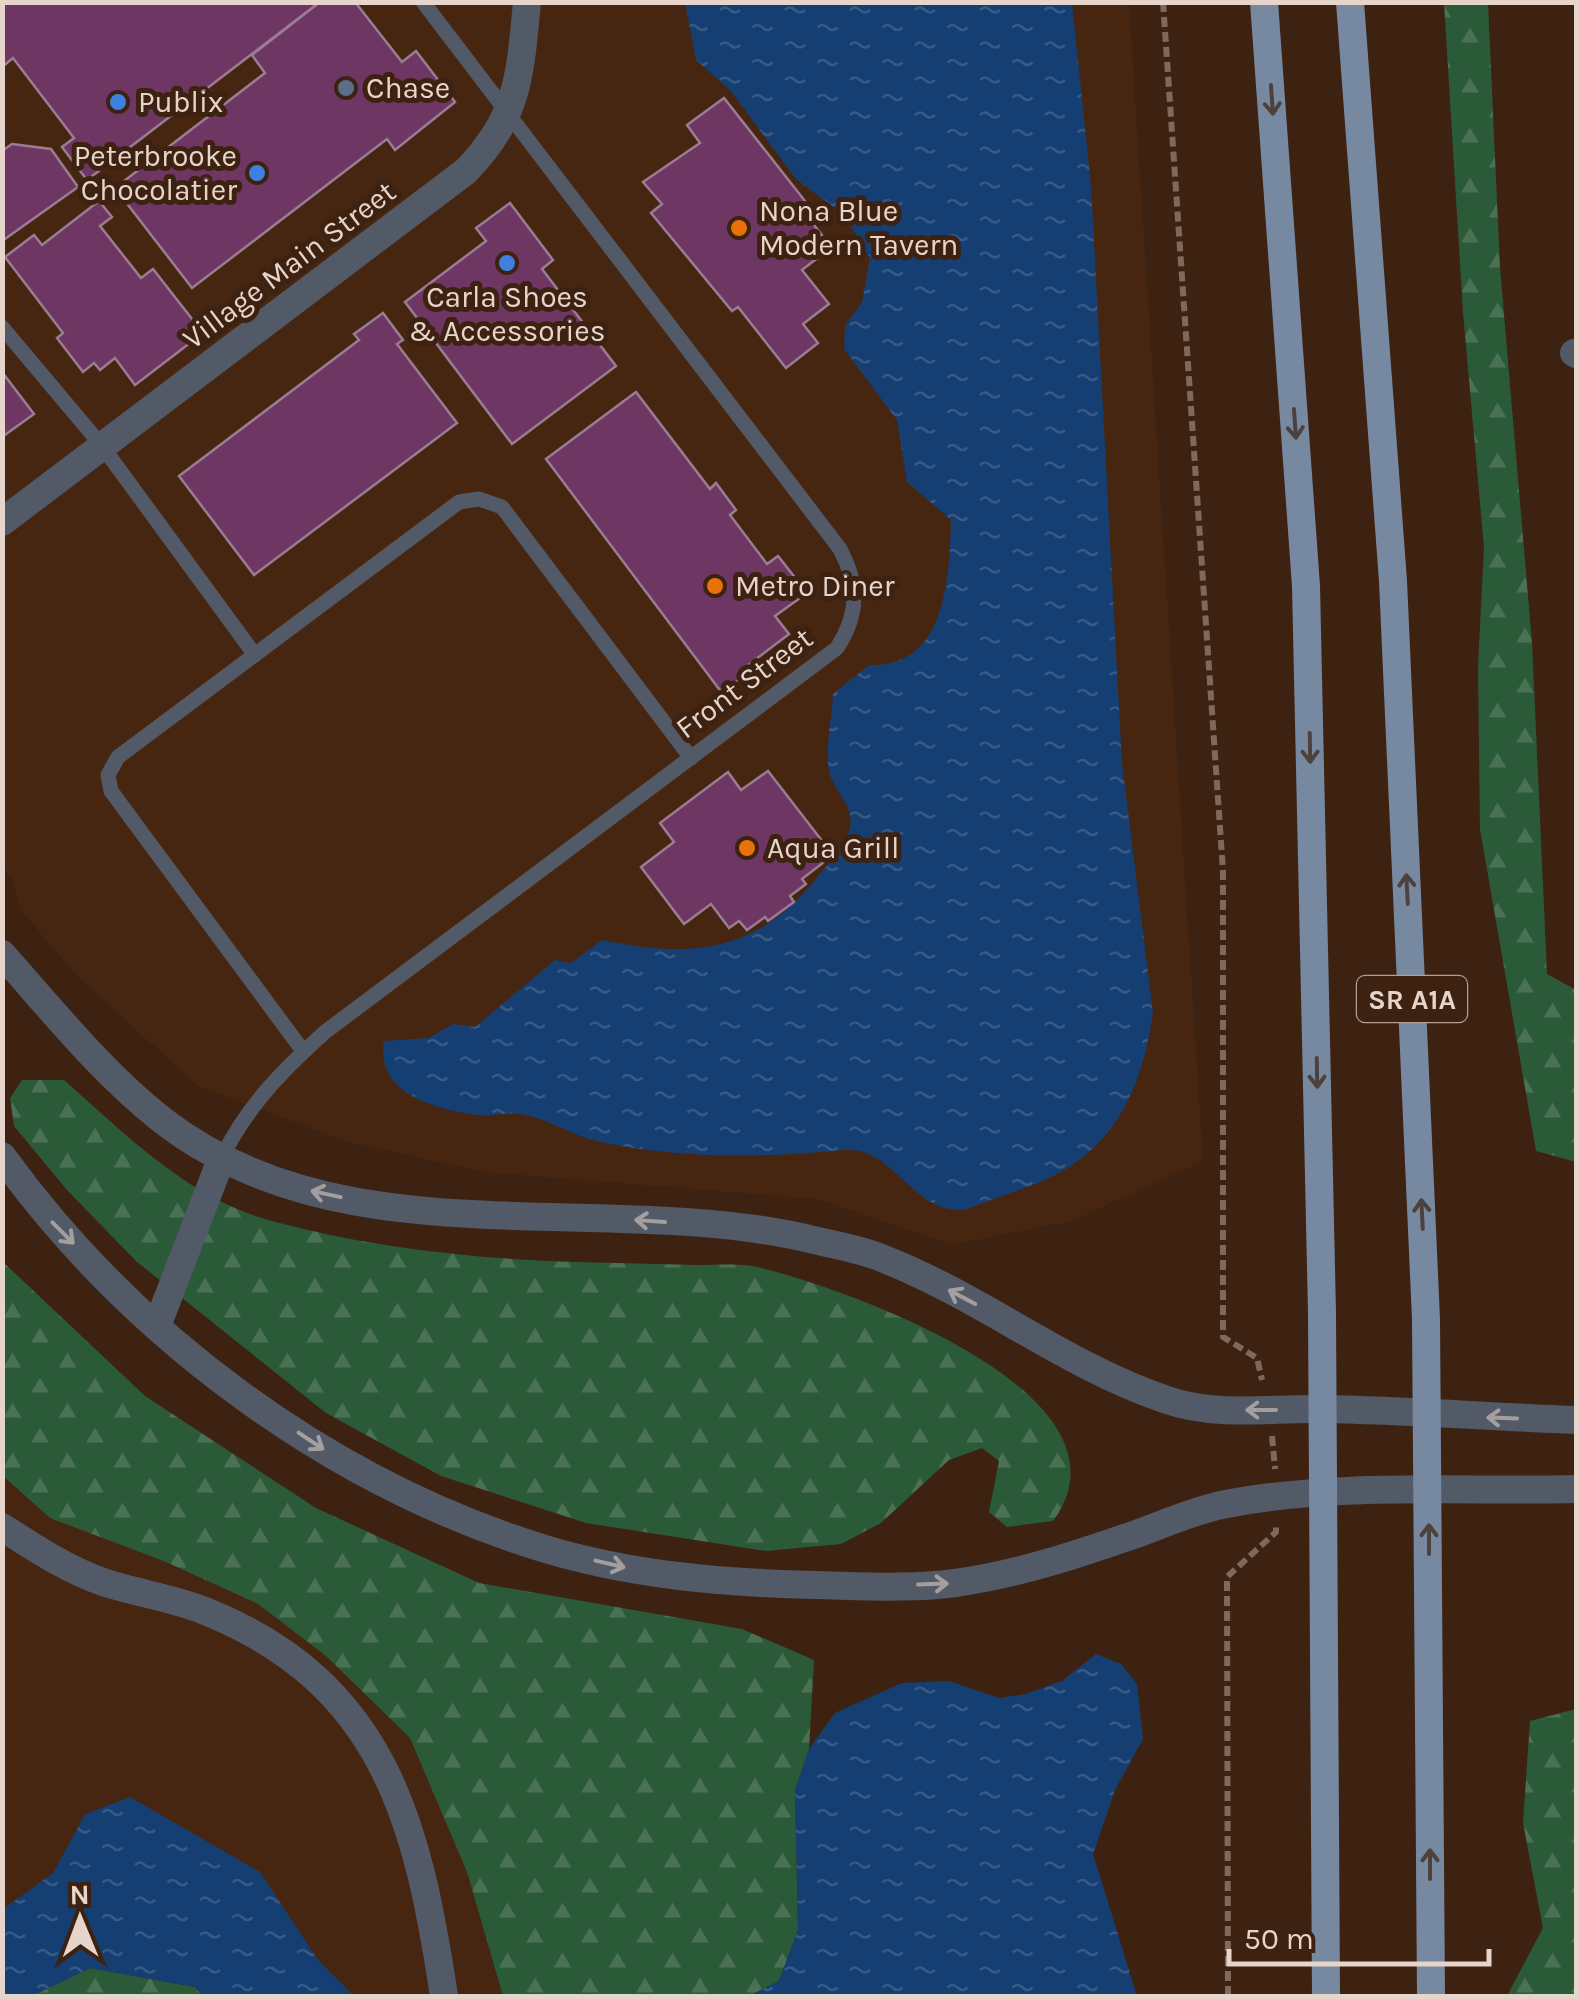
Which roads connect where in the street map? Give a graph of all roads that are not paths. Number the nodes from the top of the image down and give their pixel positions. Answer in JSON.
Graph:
{"nodes":[{"id":1,"x":423,"y":2,"type":"edge"},
{"id":2,"x":527,"y":2,"type":"edge"},
{"id":3,"x":1264,"y":2,"type":"edge"},
{"id":4,"x":1350,"y":2,"type":"edge"},
{"id":5,"x":508,"y":113,"type":"junction"},
{"id":6,"x":2,"y":327,"type":"edge"},
{"id":7,"x":102,"y":446,"type":"junction"},
{"id":8,"x":2,"y":522,"type":"edge"},
{"id":9,"x":255,"y":654,"type":"junction"},
{"id":10,"x":691,"y":758,"type":"junction"},
{"id":11,"x":2,"y":954,"type":"edge"},
{"id":12,"x":303,"y":1051,"type":"junction"},
{"id":13,"x":2,"y":1156,"type":"edge"},
{"id":14,"x":222,"y":1157,"type":"junction"},
{"id":15,"x":157,"y":1326,"type":"junction"},
{"id":16,"x":1321,"y":1409,"type":"junction"},
{"id":17,"x":1428,"y":1414,"type":"junction"},
{"id":18,"x":1576,"y":1420,"type":"edge"},
{"id":19,"x":1576,"y":1489,"type":"edge"},
{"id":20,"x":1322,"y":1492,"type":"junction"},
{"id":21,"x":1428,"y":1492,"type":"junction"},
{"id":22,"x":2,"y":1528,"type":"edge"},
{"id":23,"x":444,"y":1996,"type":"edge"},
{"id":24,"x":1326,"y":1996,"type":"edge"},
{"id":25,"x":1431,"y":1996,"type":"edge"}],
"edges":[{"from":1,"to":5,"type":"lane","name":"Front Street"},
{"from":2,"to":5,"type":"street","name":"Village Main Street"},
{"from":3,"to":16,"type":"main road","number":"SR A1A","one_way":true},
{"from":17,"to":4,"type":"main road","number":"SR A1A","one_way":true},
{"from":5,"to":7,"type":"street","name":"Village Main Street"},
{"from":5,"to":10,"type":"lane","name":"Front Street"},
{"from":6,"to":7,"type":"lane"},
{"from":7,"to":8,"type":"street","name":"Village Main Street"},
{"from":7,"to":9,"type":"lane"},
{"from":9,"to":10,"type":"lane"},
{"from":9,"to":12,"type":"lane"},
{"from":10,"to":12,"type":"lane","name":"Front Street"},
{"from":11,"to":14,"type":"street"},
{"from":12,"to":14,"type":"lane","name":"Front Street"},
{"from":13,"to":15,"type":"street","one_way":true},
{"from":14,"to":15,"type":"street"},
{"from":16,"to":14,"type":"street","one_way":true},
{"from":15,"to":20,"type":"street","one_way":true},
{"from":16,"to":17,"type":"street"},
{"from":16,"to":20,"type":"main road","number":"SR A1A"},
{"from":18,"to":17,"type":"street","one_way":true},
{"from":17,"to":21,"type":"main road","number":"SR A1A"},
{"from":19,"to":21,"type":"street"},
{"from":20,"to":21,"type":"street"},
{"from":20,"to":24,"type":"main road","number":"SR A1A"},
{"from":25,"to":21,"type":"main road","number":"SR A1A","one_way":true},
{"from":22,"to":23,"type":"street"}]}
